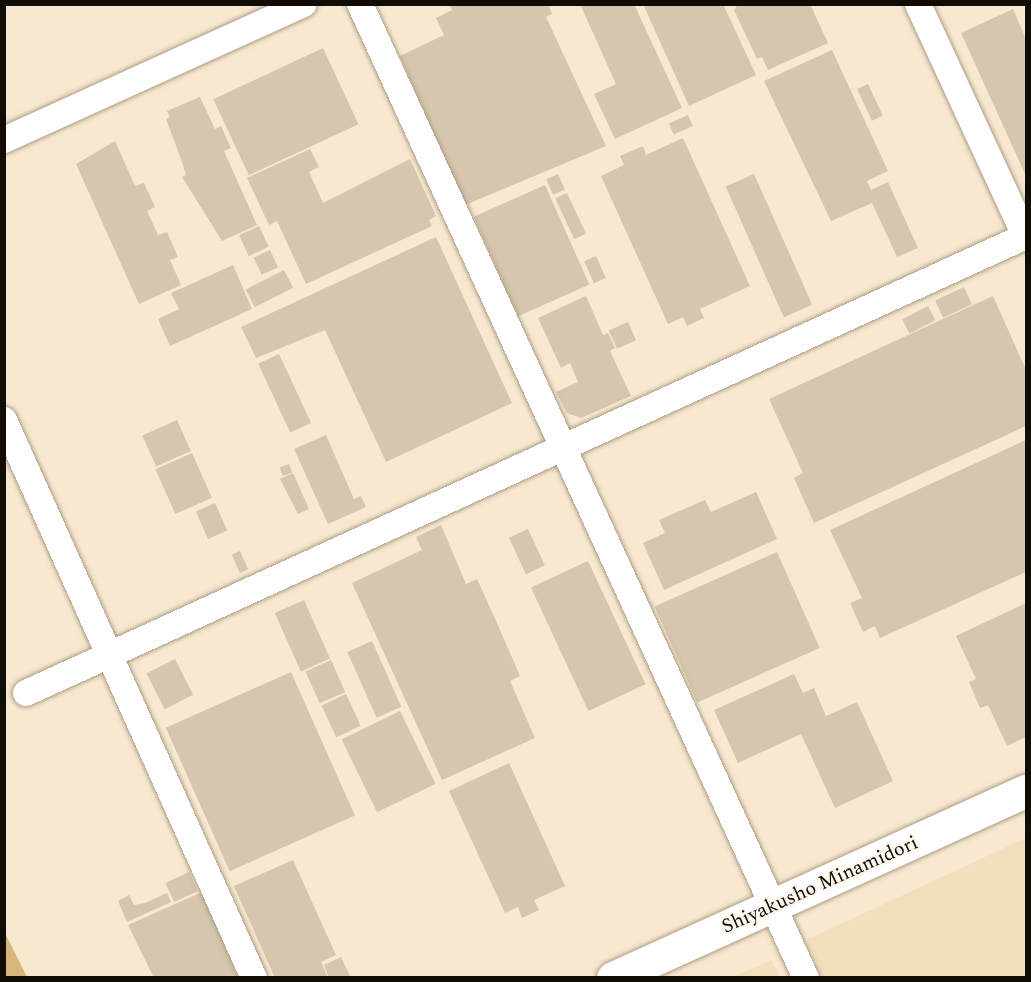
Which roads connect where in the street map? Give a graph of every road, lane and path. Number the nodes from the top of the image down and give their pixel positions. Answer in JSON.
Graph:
{"nodes":[{"id":1,"x":304,"y":4,"type":"edge"},
{"id":2,"x":360,"y":4,"type":"edge"},
{"id":3,"x":918,"y":4,"type":"edge"},
{"id":4,"x":4,"y":140,"type":"edge"},
{"id":5,"x":1026,"y":237,"type":"edge"},
{"id":6,"x":4,"y":420,"type":"edge"},
{"id":7,"x":564,"y":450,"type":"junction"},
{"id":8,"x":108,"y":656,"type":"junction"},
{"id":9,"x":26,"y":693,"type":"dead end"},
{"id":10,"x":1026,"y":791,"type":"edge"},
{"id":11,"x":774,"y":907,"type":"junction"},
{"id":12,"x":254,"y":978,"type":"edge"},
{"id":13,"x":614,"y":978,"type":"edge"},
{"id":14,"x":806,"y":978,"type":"edge"}],
"edges":[{"from":1,"to":4,"type":"street"},
{"from":2,"to":7,"type":"street"},
{"from":3,"to":5,"type":"street"},
{"from":5,"to":7,"type":"street"},
{"from":6,"to":8,"type":"street"},
{"from":7,"to":8,"type":"street"},
{"from":7,"to":11,"type":"street"},
{"from":8,"to":9,"type":"street"},
{"from":8,"to":12,"type":"street"},
{"from":10,"to":11,"type":"street","name":"Shiyakusho Minamidori"},
{"from":11,"to":13,"type":"street","name":"Shiyakusho Minamidori"},
{"from":11,"to":14,"type":"street"}]}
